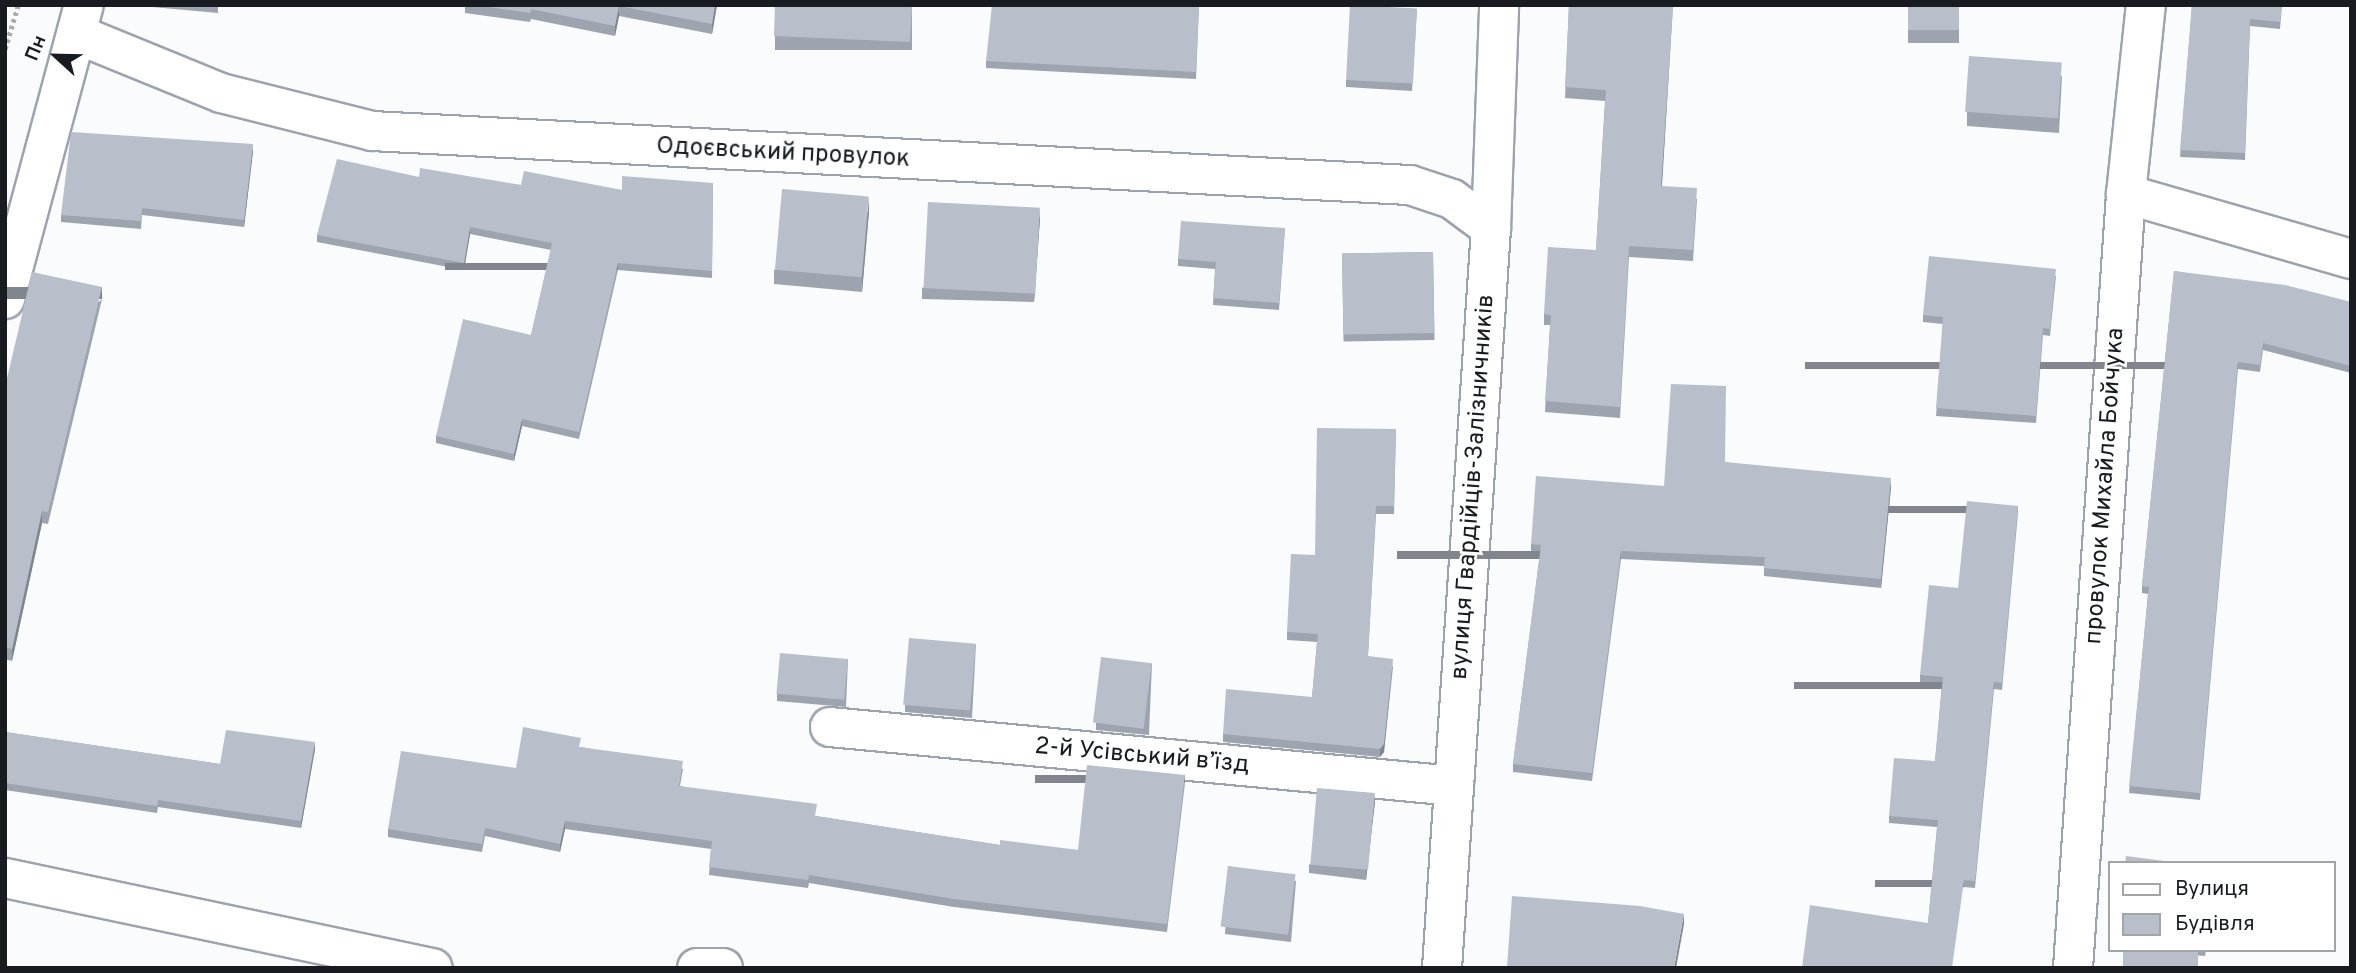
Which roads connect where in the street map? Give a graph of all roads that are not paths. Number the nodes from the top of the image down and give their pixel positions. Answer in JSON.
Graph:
{"nodes":[{"id":1,"x":1499,"y":5,"type":"edge"},
{"id":2,"x":2146,"y":5,"type":"edge"},
{"id":3,"x":82,"y":20,"type":"edge"},
{"id":4,"x":2126,"y":194,"type":"junction"},
{"id":5,"x":1491,"y":228,"type":"junction"},
{"id":6,"x":2351,"y":259,"type":"edge"},
{"id":7,"x":5,"y":299,"type":"edge"},
{"id":8,"x":830,"y":727,"type":"dead end"},
{"id":9,"x":1454,"y":786,"type":"junction"},
{"id":10,"x":5,"y":878,"type":"edge"},
{"id":11,"x":433,"y":968,"type":"edge"},
{"id":12,"x":697,"y":968,"type":"edge"},
{"id":13,"x":723,"y":968,"type":"edge"},
{"id":14,"x":1442,"y":968,"type":"edge"},
{"id":15,"x":2073,"y":968,"type":"edge"}],
"edges":[{"from":1,"to":5,"type":"street","name":"вулиця Гвардійців-Залізничників"},
{"from":2,"to":4,"type":"street","name":"провулок Михайла Бойчука"},
{"from":3,"to":5,"type":"street","name":"Одоєвський провулок"},
{"from":3,"to":7,"type":"street"},
{"from":4,"to":6,"type":"street"},
{"from":4,"to":15,"type":"street","name":"провулок Михайла Бойчука"},
{"from":5,"to":9,"type":"street","name":"вулиця Гвардійців-Залізничників"},
{"from":8,"to":9,"type":"street","name":"2-й Усівський в’їзд"},
{"from":9,"to":14,"type":"street","name":"вулиця Гвардійців-Залізничників"},
{"from":10,"to":11,"type":"street"},
{"from":12,"to":13,"type":"street"}]}
